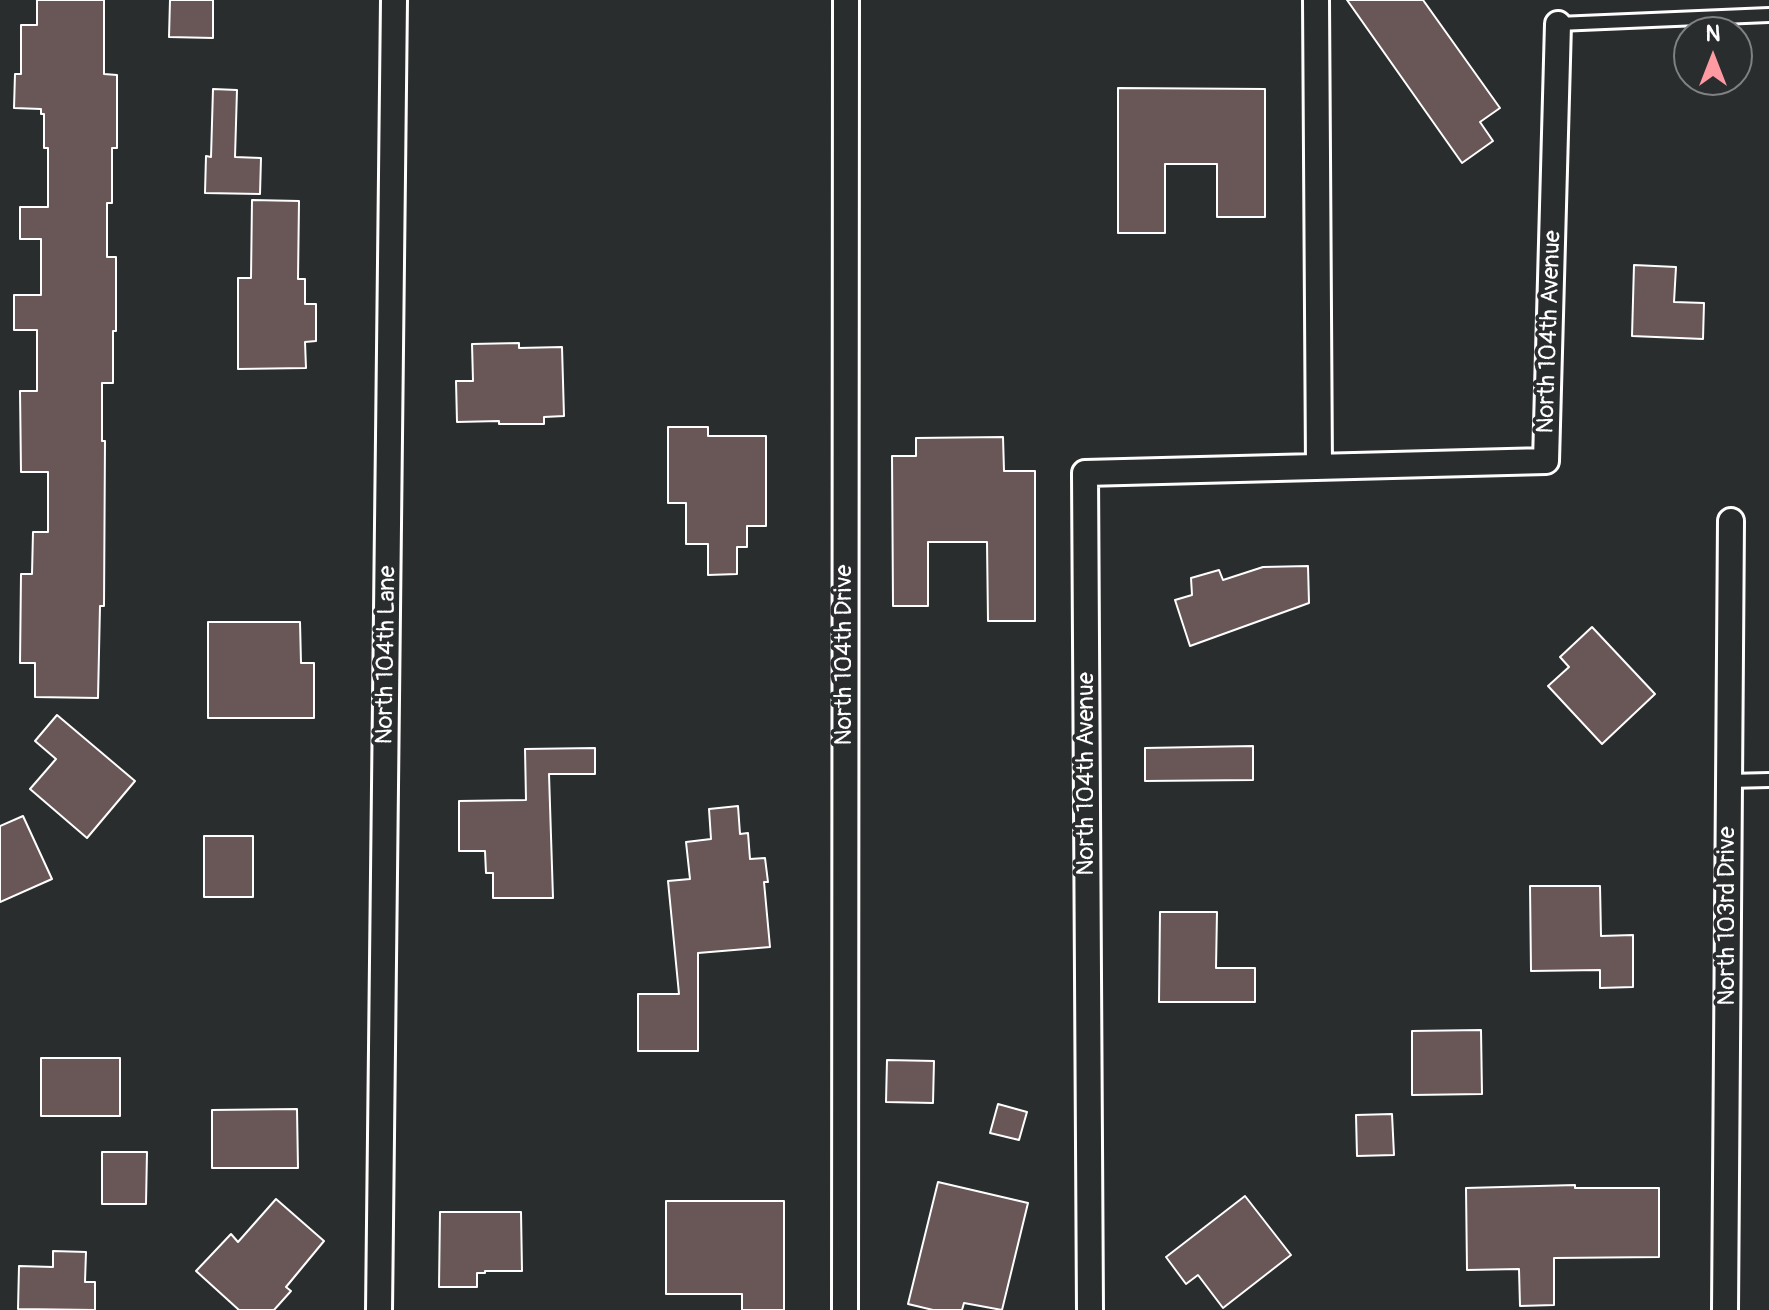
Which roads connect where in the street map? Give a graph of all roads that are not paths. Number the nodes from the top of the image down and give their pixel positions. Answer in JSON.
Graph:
{"nodes":[{"id":1,"x":394,"y":0,"type":"edge"},
{"id":2,"x":846,"y":0,"type":"edge"},
{"id":3,"x":1316,"y":0,"type":"edge"},
{"id":4,"x":1769,"y":15,"type":"edge"},
{"id":5,"x":1558,"y":24,"type":"joint"},
{"id":6,"x":1319,"y":467,"type":"junction"},
{"id":7,"x":1731,"y":521,"type":"dead end"},
{"id":8,"x":1769,"y":780,"type":"edge"},
{"id":9,"x":1729,"y":781,"type":"junction"},
{"id":10,"x":379,"y":1310,"type":"edge"},
{"id":11,"x":845,"y":1310,"type":"edge"},
{"id":12,"x":1090,"y":1310,"type":"edge"},
{"id":13,"x":1725,"y":1310,"type":"edge"}],
"edges":[{"from":1,"to":10,"type":"street","name":"North 104th Lane"},
{"from":2,"to":11,"type":"street","name":"North 104th Drive"},
{"from":3,"to":6,"type":"street"},
{"from":4,"to":5,"type":"lane"},
{"from":5,"to":6,"type":"street","name":"North 104th Avenue"},
{"from":6,"to":12,"type":"street","name":"North 104th Avenue"},
{"from":7,"to":9,"type":"street","name":"North 103rd Drive"},
{"from":8,"to":9,"type":"lane"},
{"from":9,"to":13,"type":"street","name":"North 103rd Drive"}]}
